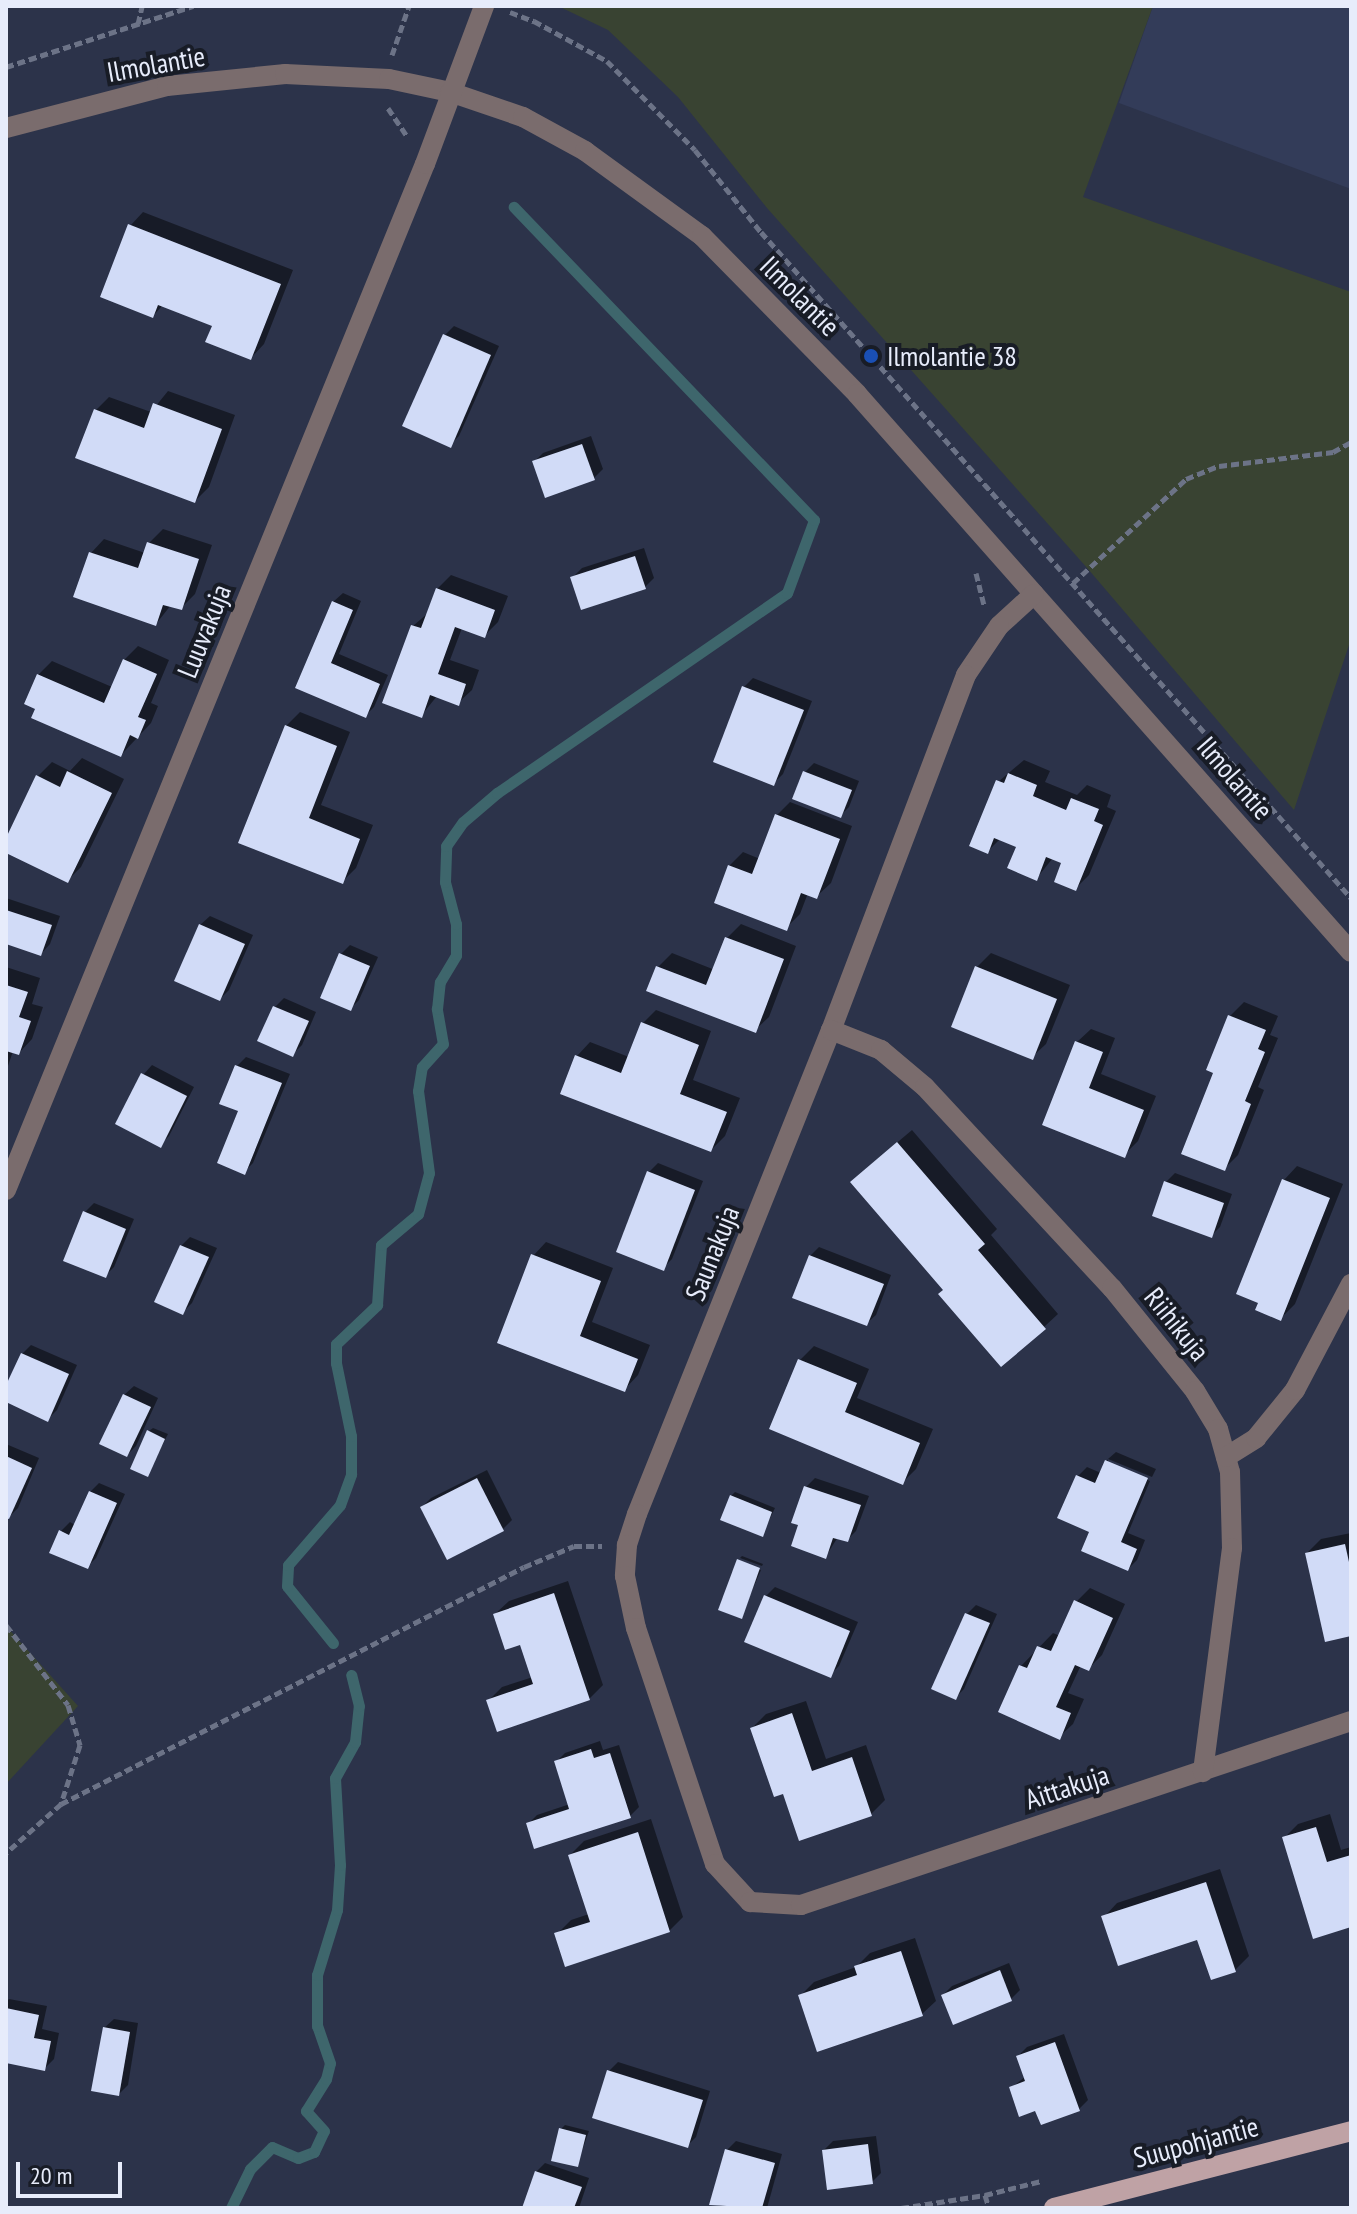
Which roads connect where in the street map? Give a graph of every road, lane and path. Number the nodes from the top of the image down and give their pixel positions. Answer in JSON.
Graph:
{"nodes":[{"id":1,"x":142,"y":6,"type":"edge"},
{"id":2,"x":193,"y":6,"type":"edge"},
{"id":3,"x":484,"y":6,"type":"edge"},
{"id":4,"x":507,"y":11,"type":"dead end"},
{"id":5,"x":138,"y":24,"type":"junction"},
{"id":6,"x":6,"y":67,"type":"edge"},
{"id":7,"x":450,"y":92,"type":"junction"},
{"id":8,"x":6,"y":128,"type":"edge"},
{"id":9,"x":1351,"y":442,"type":"edge"},
{"id":10,"x":1073,"y":583,"type":"junction"},
{"id":11,"x":1034,"y":594,"type":"junction"},
{"id":12,"x":1351,"y":898,"type":"edge"},
{"id":13,"x":1351,"y":952,"type":"edge"},
{"id":14,"x":831,"y":1030,"type":"junction"},
{"id":15,"x":6,"y":1190,"type":"edge"},
{"id":16,"x":1351,"y":1284,"type":"edge"},
{"id":17,"x":1226,"y":1457,"type":"junction"},
{"id":18,"x":627,"y":1545,"type":"junction"},
{"id":19,"x":6,"y":1625,"type":"edge"},
{"id":20,"x":1351,"y":1721,"type":"edge"},
{"id":21,"x":1203,"y":1772,"type":"junction"},
{"id":22,"x":61,"y":1804,"type":"junction"},
{"id":23,"x":6,"y":1853,"type":"edge"},
{"id":24,"x":801,"y":1905,"type":"joint"},
{"id":25,"x":1351,"y":2131,"type":"edge"},
{"id":26,"x":985,"y":2195,"type":"dead end"},
{"id":27,"x":989,"y":2208,"type":"edge"},
{"id":28,"x":1054,"y":2208,"type":"edge"}],
"edges":[{"from":1,"to":5,"type":"path"},
{"from":2,"to":5,"type":"path"},
{"from":3,"to":7,"type":"street","name":"Luuvakuja"},
{"from":4,"to":10,"type":"path"},
{"from":5,"to":6,"type":"path"},
{"from":7,"to":8,"type":"street","name":"Ilmolantie"},
{"from":7,"to":11,"type":"street","name":"Ilmolantie"},
{"from":7,"to":15,"type":"street","name":"Luuvakuja"},
{"from":9,"to":10,"type":"path"},
{"from":10,"to":12,"type":"path"},
{"from":11,"to":13,"type":"street","name":"Ilmolantie"},
{"from":11,"to":14,"type":"street","name":"Saunakuja"},
{"from":14,"to":17,"type":"street","name":"Riihikuja"},
{"from":14,"to":18,"type":"street","name":"Saunakuja"},
{"from":16,"to":17,"type":"street"},
{"from":17,"to":21,"type":"street","name":"Riihikuja"},
{"from":18,"to":22,"type":"path"},
{"from":18,"to":24,"type":"street","name":"Saunakuja"},
{"from":19,"to":22,"type":"path"},
{"from":20,"to":21,"type":"street","name":"Aittakuja"},
{"from":21,"to":24,"type":"street","name":"Aittakuja"},
{"from":22,"to":23,"type":"path"},
{"from":25,"to":28,"type":"main road","name":"Suupohjantie"},
{"from":26,"to":27,"type":"path"}]}
